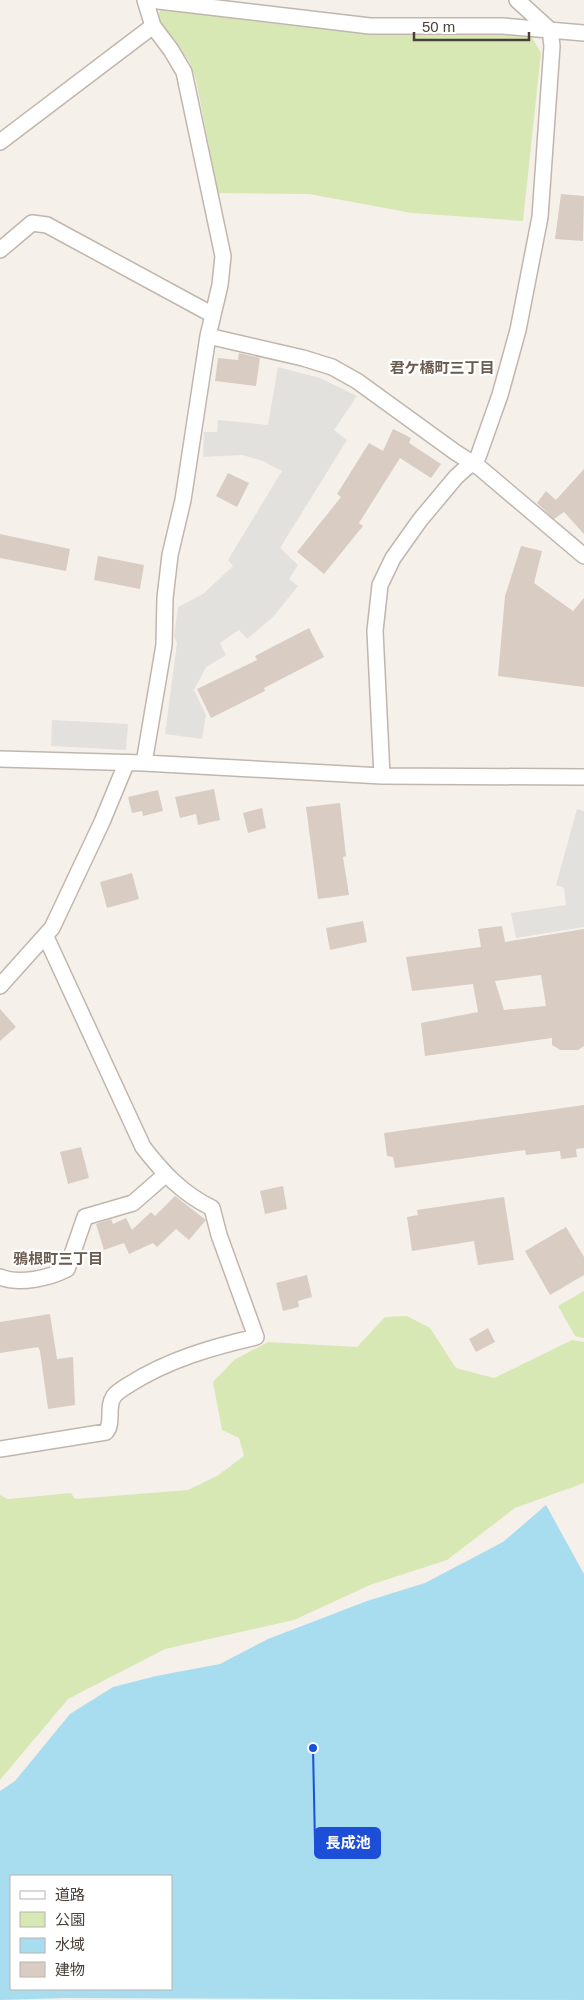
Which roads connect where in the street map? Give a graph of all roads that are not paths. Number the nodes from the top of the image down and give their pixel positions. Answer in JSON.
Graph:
{"nodes":[{"id":1,"x":145,"y":0,"type":"edge"},
{"id":2,"x":150,"y":0,"type":"edge"},
{"id":3,"x":517,"y":0,"type":"edge"},
{"id":4,"x":153,"y":26,"type":"junction"},
{"id":5,"x":550,"y":30,"type":"junction"},
{"id":6,"x":584,"y":33,"type":"edge"},
{"id":7,"x":1,"y":141,"type":"edge"},
{"id":8,"x":0,"y":250,"type":"edge"},
{"id":9,"x":213,"y":315,"type":"junction"},
{"id":10,"x":208,"y":336,"type":"junction"},
{"id":11,"x":471,"y":463,"type":"junction"},
{"id":12,"x":584,"y":556,"type":"edge"},
{"id":13,"x":0,"y":759,"type":"edge"},
{"id":14,"x":144,"y":763,"type":"junction"},
{"id":15,"x":126,"y":764,"type":"junction"},
{"id":16,"x":382,"y":776,"type":"junction"},
{"id":17,"x":584,"y":777,"type":"edge"},
{"id":18,"x":46,"y":937,"type":"junction"},
{"id":19,"x":0,"y":986,"type":"edge"},
{"id":20,"x":165,"y":1175,"type":"junction"},
{"id":21,"x":0,"y":1277,"type":"edge"},
{"id":22,"x":0,"y":1449,"type":"edge"}],
"edges":[{"from":1,"to":4,"type":"street"},
{"from":2,"to":5,"type":"street"},
{"from":3,"to":5,"type":"street"},
{"from":4,"to":7,"type":"street"},
{"from":4,"to":9,"type":"street"},
{"from":5,"to":6,"type":"street"},
{"from":5,"to":11,"type":"street"},
{"from":8,"to":9,"type":"street"},
{"from":9,"to":10,"type":"street"},
{"from":10,"to":11,"type":"street"},
{"from":10,"to":14,"type":"street"},
{"from":11,"to":12,"type":"street"},
{"from":11,"to":16,"type":"street"},
{"from":13,"to":15,"type":"street"},
{"from":14,"to":15,"type":"street"},
{"from":14,"to":16,"type":"street"},
{"from":15,"to":18,"type":"street"},
{"from":16,"to":17,"type":"street"},
{"from":18,"to":19,"type":"street"},
{"from":18,"to":20,"type":"street"},
{"from":20,"to":21,"type":"street"},
{"from":20,"to":22,"type":"street"}]}
